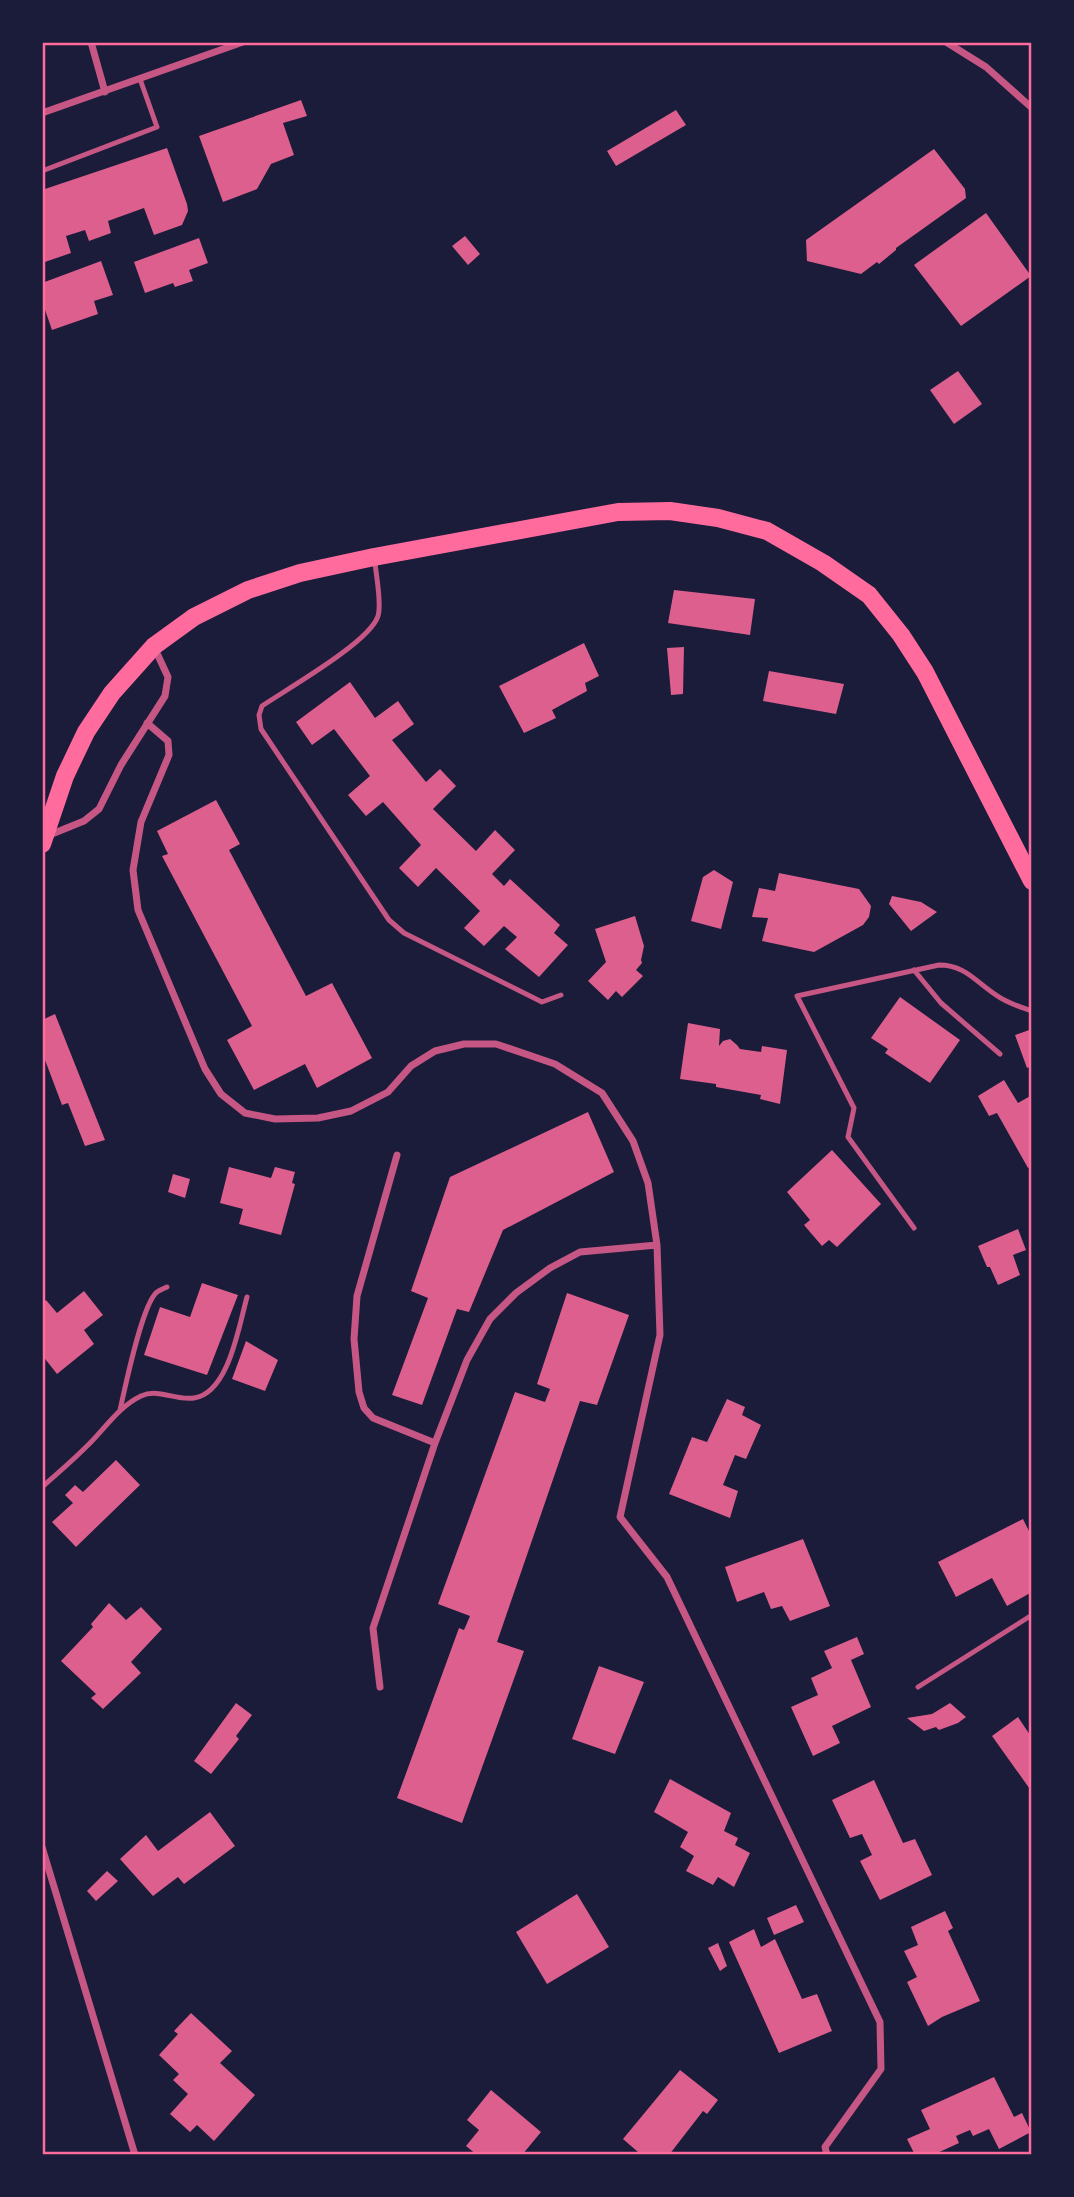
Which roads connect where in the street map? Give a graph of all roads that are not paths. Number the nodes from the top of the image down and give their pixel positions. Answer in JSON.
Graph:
{"nodes":[{"id":1,"x":91,"y":42,"type":"edge"},
{"id":2,"x":243,"y":42,"type":"edge"},
{"id":3,"x":946,"y":42,"type":"edge"},
{"id":4,"x":140,"y":79,"type":"junction"},
{"id":5,"x":105,"y":92,"type":"junction"},
{"id":6,"x":1032,"y":108,"type":"edge"},
{"id":7,"x":42,"y":113,"type":"edge"},
{"id":8,"x":42,"y":171,"type":"edge"},
{"id":9,"x":374,"y":557,"type":"junction"},
{"id":10,"x":154,"y":646,"type":"junction"},
{"id":11,"x":147,"y":723,"type":"junction"},
{"id":12,"x":43,"y":841,"type":"edge"},
{"id":13,"x":1032,"y":881,"type":"edge"},
{"id":14,"x":914,"y":970,"type":"junction"},
{"id":15,"x":561,"y":995,"type":"dead end"},
{"id":16,"x":1032,"y":1011,"type":"edge"},
{"id":17,"x":1000,"y":1054,"type":"dead end"},
{"id":18,"x":397,"y":1155,"type":"dead end"},
{"id":19,"x":914,"y":1228,"type":"dead end"},
{"id":20,"x":657,"y":1245,"type":"junction"},
{"id":21,"x":167,"y":1287,"type":"dead end"},
{"id":22,"x":247,"y":1297,"type":"dead end"},
{"id":23,"x":120,"y":1410,"type":"junction"},
{"id":24,"x":435,"y":1443,"type":"junction"},
{"id":25,"x":42,"y":1488,"type":"edge"},
{"id":26,"x":1032,"y":1615,"type":"edge"},
{"id":27,"x":380,"y":1686,"type":"dead end"},
{"id":28,"x":918,"y":1687,"type":"dead end"},
{"id":29,"x":42,"y":1847,"type":"edge"},
{"id":30,"x":135,"y":2155,"type":"edge"},
{"id":31,"x":827,"y":2155,"type":"edge"}],
"edges":[{"from":1,"to":5,"type":"street"},
{"from":2,"to":4,"type":"street"},
{"from":3,"to":6,"type":"street"},
{"from":4,"to":5,"type":"street"},
{"from":4,"to":8,"type":"lane"},
{"from":5,"to":7,"type":"street"},
{"from":9,"to":10,"type":"main road"},
{"from":9,"to":13,"type":"main road"},
{"from":9,"to":15,"type":"lane"},
{"from":10,"to":11,"type":"street"},
{"from":10,"to":12,"type":"main road"},
{"from":11,"to":12,"type":"street"},
{"from":11,"to":20,"type":"street"},
{"from":14,"to":16,"type":"lane"},
{"from":14,"to":17,"type":"lane"},
{"from":14,"to":19,"type":"lane"},
{"from":18,"to":24,"type":"street"},
{"from":20,"to":24,"type":"street"},
{"from":20,"to":31,"type":"street"},
{"from":21,"to":23,"type":"lane"},
{"from":22,"to":23,"type":"lane"},
{"from":23,"to":25,"type":"lane"},
{"from":24,"to":27,"type":"street"},
{"from":26,"to":28,"type":"lane"},
{"from":29,"to":30,"type":"street"}]}
